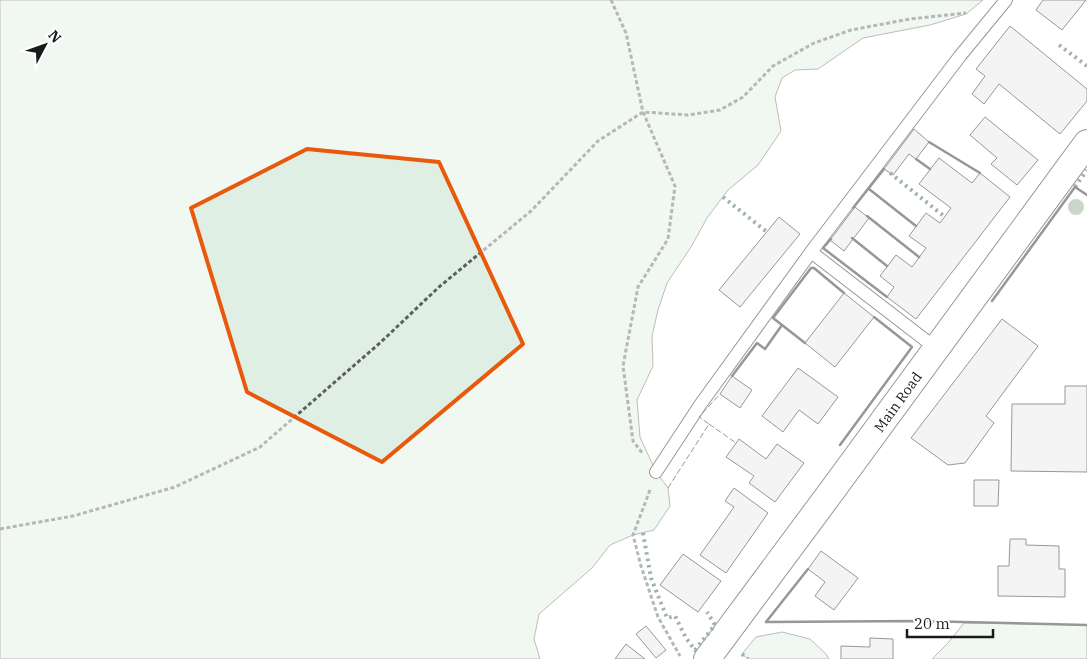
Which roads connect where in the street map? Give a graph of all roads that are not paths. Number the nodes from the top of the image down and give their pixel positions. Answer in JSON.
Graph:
{"nodes":[{"id":1,"x":1004,"y":2,"type":"edge"},
{"id":2,"x":1087,"y":143,"type":"edge"},
{"id":3,"x":811,"y":252,"type":"junction"},
{"id":4,"x":936,"y":349,"type":"junction"},
{"id":5,"x":656,"y":472,"type":"road end"},
{"id":6,"x":707,"y":659,"type":"edge"}],
"edges":[{"from":1,"to":3,"type":"lane"},
{"from":2,"to":4,"type":"street","name":"Main Road"},
{"from":3,"to":4,"type":"lane"},
{"from":3,"to":5,"type":"lane"},
{"from":4,"to":6,"type":"street","name":"Main Road"}]}
